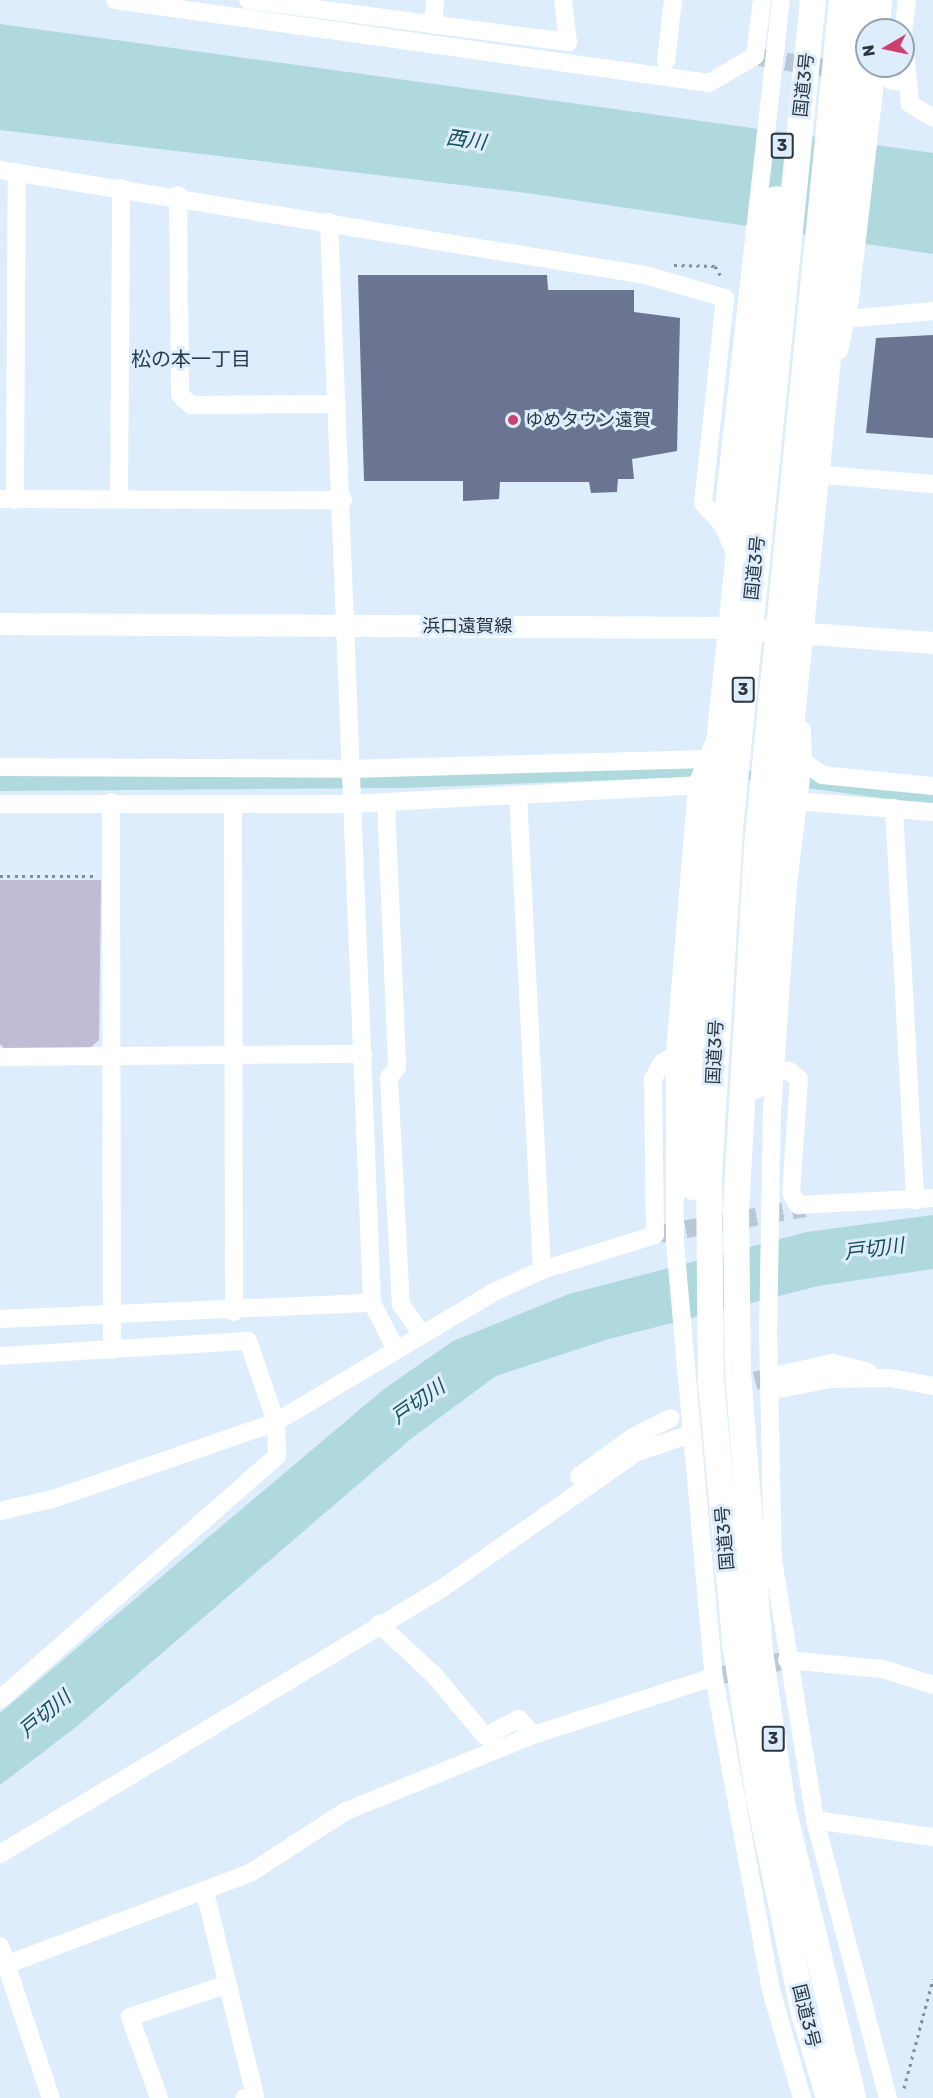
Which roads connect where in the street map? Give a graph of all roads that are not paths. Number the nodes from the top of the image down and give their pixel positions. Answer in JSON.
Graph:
{"nodes":[{"id":1,"x":116,"y":0,"type":"edge"},
{"id":2,"x":435,"y":0,"type":"edge"},
{"id":3,"x":563,"y":0,"type":"edge"},
{"id":4,"x":673,"y":0,"type":"edge"},
{"id":5,"x":762,"y":0,"type":"edge"},
{"id":6,"x":781,"y":0,"type":"edge"},
{"id":7,"x":804,"y":0,"type":"edge"},
{"id":8,"x":813,"y":0,"type":"edge"},
{"id":9,"x":842,"y":0,"type":"edge"},
{"id":10,"x":864,"y":0,"type":"edge"},
{"id":11,"x":883,"y":0,"type":"edge"},
{"id":12,"x":907,"y":0,"type":"edge"},
{"id":13,"x":259,"y":1,"type":"edge"},
{"id":14,"x":351,"y":7,"type":"edge"},
{"id":15,"x":881,"y":18,"type":"edge"},
{"id":16,"x":433,"y":25,"type":"junction"},
{"id":17,"x":666,"y":61,"type":"dead end"},
{"id":18,"x":875,"y":78,"type":"edge"},
{"id":19,"x":909,"y":83,"type":"junction"},
{"id":20,"x":873,"y":86,"type":"junction"},
{"id":21,"x":933,"y":118,"type":"edge"},
{"id":22,"x":8,"y":171,"type":"edge"},
{"id":23,"x":121,"y":188,"type":"junction"},
{"id":24,"x":178,"y":195,"type":"junction"},
{"id":25,"x":329,"y":222,"type":"junction"},
{"id":26,"x":933,"y":311,"type":"edge"},
{"id":27,"x":858,"y":318,"type":"dead end"},
{"id":28,"x":338,"y":404,"type":"junction"},
{"id":29,"x":813,"y":474,"type":"junction"},
{"id":30,"x":933,"y":484,"type":"edge"},
{"id":31,"x":119,"y":499,"type":"junction"},
{"id":32,"x":7,"y":500,"type":"edge"},
{"id":33,"x":343,"y":500,"type":"junction"},
{"id":34,"x":722,"y":524,"type":"junction"},
{"id":35,"x":735,"y":552,"type":"junction"},
{"id":36,"x":0,"y":624,"type":"edge"},
{"id":37,"x":349,"y":626,"type":"junction"},
{"id":38,"x":728,"y":628,"type":"junction"},
{"id":39,"x":801,"y":632,"type":"junction"},
{"id":40,"x":933,"y":643,"type":"edge"},
{"id":41,"x":722,"y":724,"type":"junction"},
{"id":42,"x":788,"y":724,"type":"junction"},
{"id":43,"x":707,"y":759,"type":"junction"},
{"id":44,"x":803,"y":761,"type":"junction"},
{"id":45,"x":0,"y":767,"type":"edge"},
{"id":46,"x":350,"y":769,"type":"junction"},
{"id":47,"x":697,"y":785,"type":"junction"},
{"id":48,"x":933,"y":786,"type":"edge"},
{"id":49,"x":518,"y":795,"type":"junction"},
{"id":50,"x":797,"y":801,"type":"junction"},
{"id":51,"x":111,"y":802,"type":"junction"},
{"id":52,"x":386,"y":802,"type":"junction"},
{"id":53,"x":0,"y":804,"type":"edge"},
{"id":54,"x":232,"y":804,"type":"junction"},
{"id":55,"x":350,"y":804,"type":"junction"},
{"id":56,"x":894,"y":808,"type":"junction"},
{"id":57,"x":933,"y":812,"type":"edge"},
{"id":58,"x":233,"y":1054,"type":"junction"},
{"id":59,"x":363,"y":1054,"type":"junction"},
{"id":60,"x":108,"y":1055,"type":"junction"},
{"id":61,"x":0,"y":1057,"type":"edge"},
{"id":62,"x":684,"y":1063,"type":"junction"},
{"id":63,"x":767,"y":1075,"type":"junction"},
{"id":64,"x":739,"y":1132,"type":"junction"},
{"id":65,"x":924,"y":1199,"type":"edge"},
{"id":66,"x":542,"y":1270,"type":"junction"},
{"id":67,"x":372,"y":1303,"type":"junction"},
{"id":68,"x":234,"y":1312,"type":"junction"},
{"id":69,"x":110,"y":1316,"type":"junction"},
{"id":70,"x":0,"y":1319,"type":"edge"},
{"id":71,"x":422,"y":1335,"type":"junction"},
{"id":72,"x":395,"y":1348,"type":"junction"},
{"id":73,"x":112,"y":1350,"type":"junction"},
{"id":74,"x":0,"y":1356,"type":"edge"},
{"id":75,"x":711,"y":1374,"type":"junction"},
{"id":76,"x":771,"y":1383,"type":"junction"},
{"id":77,"x":933,"y":1386,"type":"edge"},
{"id":78,"x":671,"y":1418,"type":"dead end"},
{"id":79,"x":276,"y":1422,"type":"junction"},
{"id":80,"x":693,"y":1433,"type":"junction"},
{"id":81,"x":555,"y":1506,"type":"junction"},
{"id":82,"x":0,"y":1511,"type":"edge"},
{"id":83,"x":379,"y":1624,"type":"junction"},
{"id":84,"x":787,"y":1660,"type":"junction"},
{"id":85,"x":714,"y":1677,"type":"junction"},
{"id":86,"x":933,"y":1685,"type":"edge"},
{"id":87,"x":0,"y":1699,"type":"edge"},
{"id":88,"x":533,"y":1735,"type":"junction"},
{"id":89,"x":815,"y":1820,"type":"junction"},
{"id":90,"x":933,"y":1837,"type":"edge"},
{"id":91,"x":0,"y":1854,"type":"edge"},
{"id":92,"x":205,"y":1892,"type":"junction"},
{"id":93,"x":0,"y":1946,"type":"edge"},
{"id":94,"x":8,"y":1964,"type":"junction"},
{"id":95,"x":228,"y":1984,"type":"junction"},
{"id":96,"x":51,"y":2098,"type":"edge"},
{"id":97,"x":159,"y":2098,"type":"edge"},
{"id":98,"x":244,"y":2098,"type":"edge"},
{"id":99,"x":801,"y":2098,"type":"edge"},
{"id":100,"x":829,"y":2098,"type":"edge"},
{"id":101,"x":853,"y":2098,"type":"edge"},
{"id":102,"x":888,"y":2098,"type":"edge"}],
"edges":[{"from":1,"to":5,"type":"street"},
{"from":2,"to":16,"type":"street"},
{"from":3,"to":16,"type":"street"},
{"from":4,"to":17,"type":"street"},
{"from":6,"to":34,"type":"street"},
{"from":7,"to":35,"type":"highway","number":"3"},
{"from":8,"to":75,"type":"highway","name":"国道3号","number":"3"},
{"from":9,"to":64,"type":"highway","name":"国道3号","number":"3"},
{"from":10,"to":20,"type":"highway"},
{"from":11,"to":15,"type":"street"},
{"from":12,"to":19,"type":"street"},
{"from":13,"to":14,"type":"street"},
{"from":14,"to":16,"type":"street"},
{"from":18,"to":20,"type":"street"},
{"from":19,"to":20,"type":"street"},
{"from":19,"to":21,"type":"street"},
{"from":20,"to":29,"type":"highway"},
{"from":22,"to":23,"type":"street"},
{"from":22,"to":32,"type":"street"},
{"from":23,"to":24,"type":"street"},
{"from":23,"to":31,"type":"street"},
{"from":24,"to":25,"type":"street"},
{"from":24,"to":28,"type":"street"},
{"from":25,"to":28,"type":"street"},
{"from":25,"to":34,"type":"street"},
{"from":26,"to":27,"type":"street"},
{"from":28,"to":33,"type":"street"},
{"from":29,"to":30,"type":"street"},
{"from":29,"to":39,"type":"highway"},
{"from":31,"to":32,"type":"street"},
{"from":31,"to":33,"type":"street"},
{"from":33,"to":37,"type":"street"},
{"from":34,"to":35,"type":"street"},
{"from":35,"to":38,"type":"highway"},
{"from":36,"to":37,"type":"main road","name":"浜口遠賀線"},
{"from":37,"to":38,"type":"main road","name":"浜口遠賀線"},
{"from":37,"to":46,"type":"street"},
{"from":38,"to":39,"type":"main road","name":"浜口遠賀線"},
{"from":38,"to":41,"type":"highway"},
{"from":39,"to":40,"type":"main road","name":"浜口遠賀線"},
{"from":39,"to":42,"type":"highway"},
{"from":41,"to":43,"type":"street"},
{"from":41,"to":62,"type":"highway"},
{"from":42,"to":44,"type":"street"},
{"from":42,"to":63,"type":"highway"},
{"from":43,"to":46,"type":"street"},
{"from":43,"to":47,"type":"street"},
{"from":44,"to":48,"type":"street"},
{"from":44,"to":50,"type":"street"},
{"from":45,"to":46,"type":"street"},
{"from":46,"to":55,"type":"street"},
{"from":47,"to":49,"type":"street"},
{"from":47,"to":62,"type":"street"},
{"from":49,"to":52,"type":"street"},
{"from":49,"to":66,"type":"street"},
{"from":50,"to":56,"type":"street"},
{"from":50,"to":63,"type":"street"},
{"from":51,"to":53,"type":"street"},
{"from":51,"to":54,"type":"street"},
{"from":51,"to":60,"type":"street"},
{"from":52,"to":55,"type":"street"},
{"from":52,"to":71,"type":"street"},
{"from":54,"to":55,"type":"street"},
{"from":54,"to":58,"type":"street"},
{"from":55,"to":59,"type":"street"},
{"from":56,"to":57,"type":"street"},
{"from":56,"to":65,"type":"street"},
{"from":58,"to":59,"type":"street"},
{"from":58,"to":60,"type":"street"},
{"from":58,"to":68,"type":"street"},
{"from":59,"to":67,"type":"street"},
{"from":60,"to":61,"type":"street"},
{"from":60,"to":69,"type":"street"},
{"from":62,"to":66,"type":"street"},
{"from":62,"to":75,"type":"highway"},
{"from":62,"to":80,"type":"street"},
{"from":63,"to":64,"type":"highway"},
{"from":63,"to":65,"type":"street"},
{"from":63,"to":76,"type":"street"},
{"from":64,"to":101,"type":"highway","name":"国道3号","number":"3"},
{"from":66,"to":71,"type":"street"},
{"from":67,"to":68,"type":"street"},
{"from":67,"to":72,"type":"street"},
{"from":68,"to":69,"type":"street"},
{"from":69,"to":70,"type":"street"},
{"from":69,"to":73,"type":"street"},
{"from":71,"to":72,"type":"street"},
{"from":72,"to":79,"type":"street"},
{"from":73,"to":74,"type":"street"},
{"from":73,"to":79,"type":"street"},
{"from":75,"to":100,"type":"highway","name":"国道3号","number":"3"},
{"from":76,"to":77,"type":"street"},
{"from":76,"to":84,"type":"street"},
{"from":78,"to":81,"type":"street"},
{"from":79,"to":82,"type":"street"},
{"from":79,"to":87,"type":"street"},
{"from":80,"to":81,"type":"street"},
{"from":80,"to":85,"type":"street"},
{"from":81,"to":83,"type":"street"},
{"from":83,"to":88,"type":"street"},
{"from":83,"to":91,"type":"street"},
{"from":84,"to":86,"type":"street"},
{"from":84,"to":89,"type":"street"},
{"from":85,"to":88,"type":"street"},
{"from":85,"to":99,"type":"street"},
{"from":88,"to":92,"type":"street"},
{"from":89,"to":90,"type":"street"},
{"from":89,"to":102,"type":"street"},
{"from":92,"to":94,"type":"street"},
{"from":92,"to":95,"type":"street"},
{"from":93,"to":94,"type":"street"},
{"from":94,"to":96,"type":"street"},
{"from":95,"to":97,"type":"street"},
{"from":95,"to":98,"type":"street"}]}
